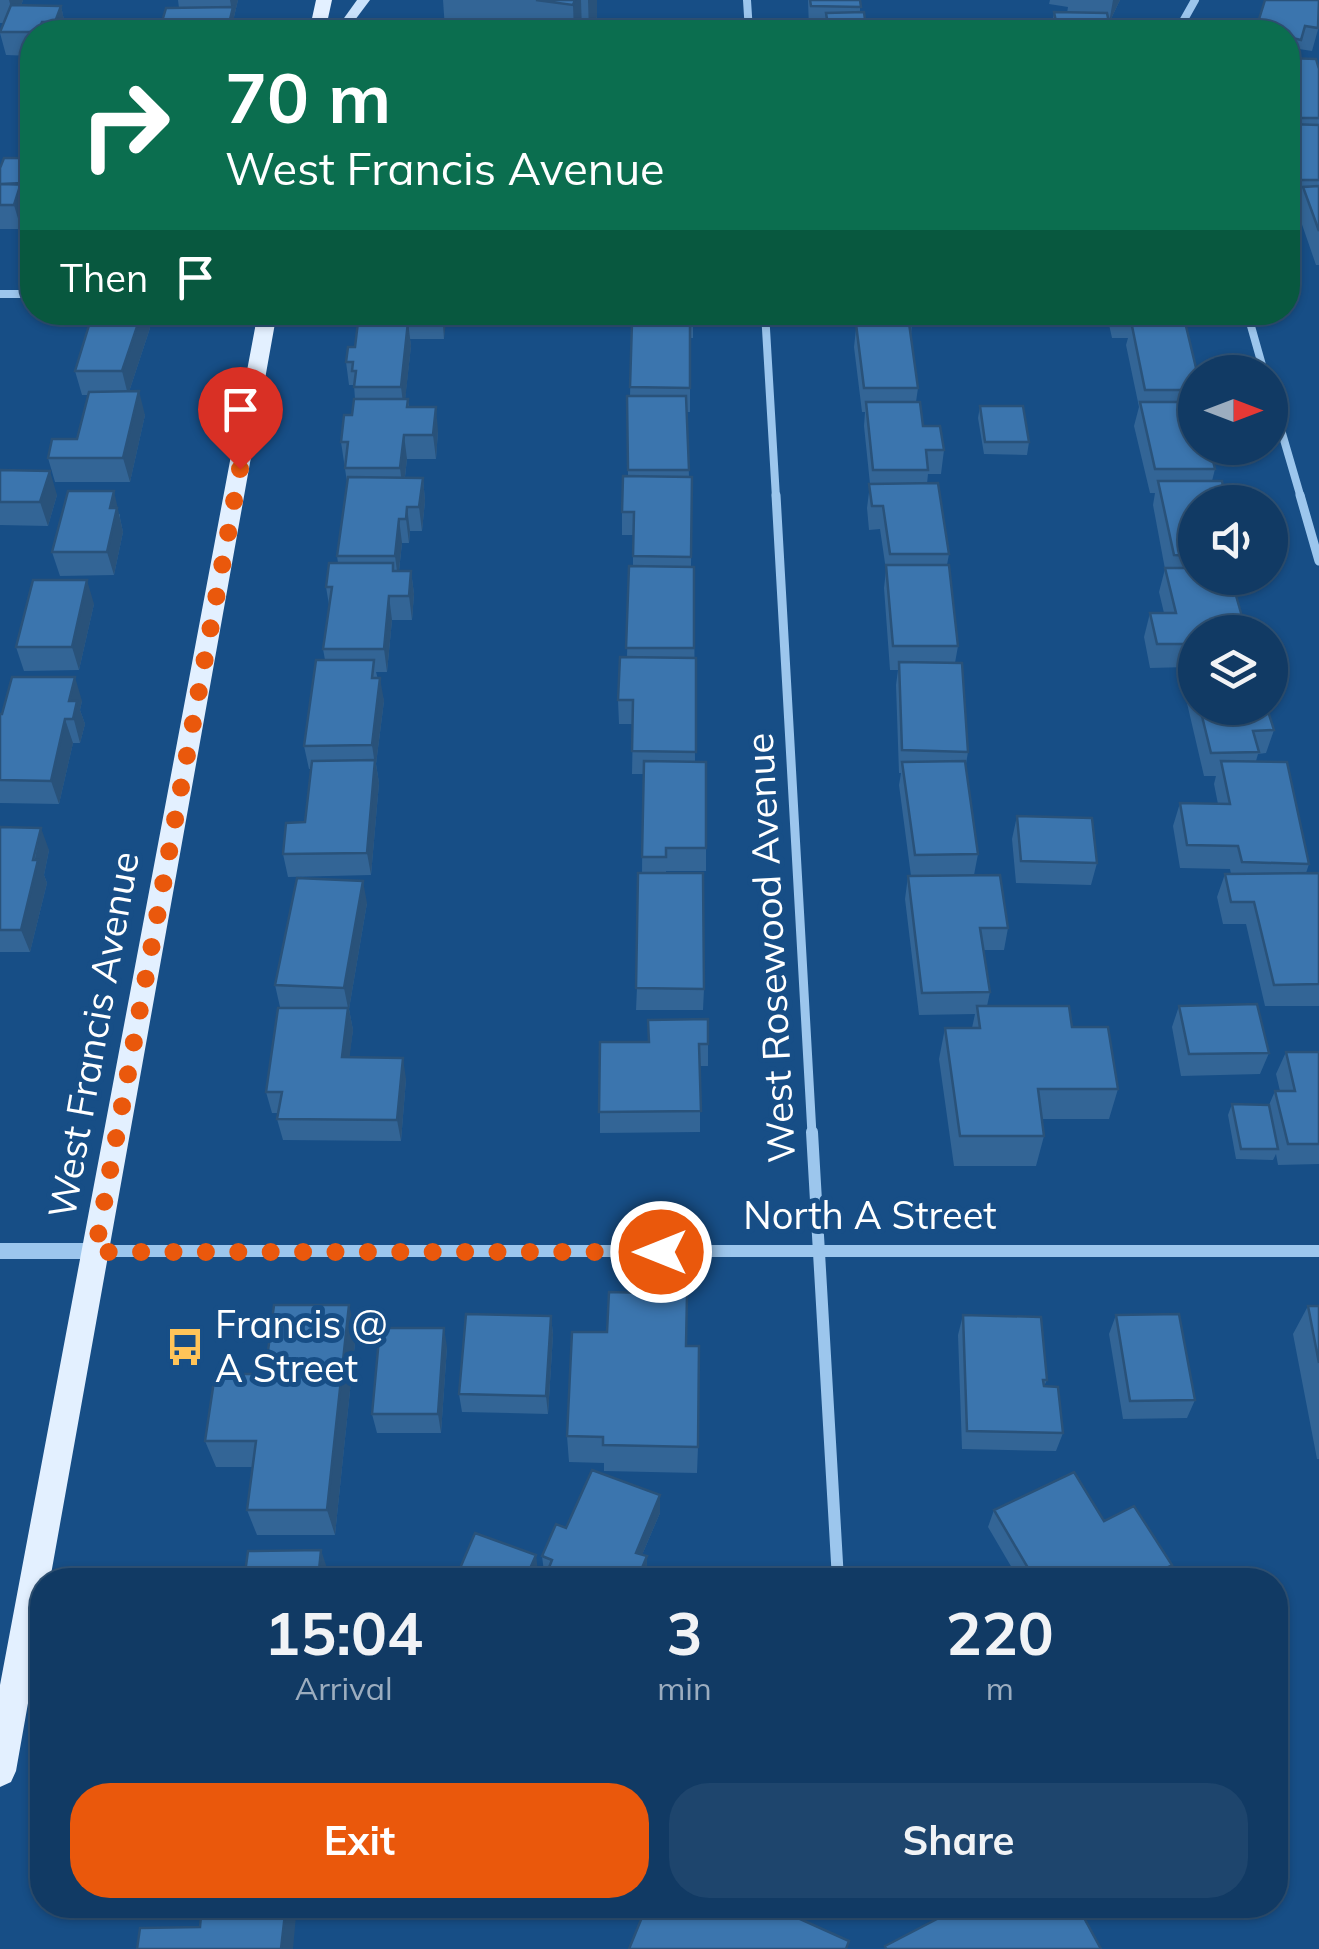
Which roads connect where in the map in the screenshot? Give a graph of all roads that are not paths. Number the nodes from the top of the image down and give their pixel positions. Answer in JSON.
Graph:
{"nodes":[{"id":1,"x":266,"y":325,"type":"edge"},
{"id":2,"x":765,"y":325,"type":"edge"},
{"id":3,"x":1251,"y":325,"type":"edge"},
{"id":4,"x":1259,"y":355,"type":"edge"},
{"id":5,"x":1288,"y":454,"type":"edge"},
{"id":6,"x":1319,"y":561,"type":"edge"},
{"id":7,"x":0,"y":1252,"type":"edge"},
{"id":8,"x":95,"y":1252,"type":"junction"},
{"id":9,"x":818,"y":1252,"type":"junction"},
{"id":10,"x":1319,"y":1252,"type":"edge"},
{"id":11,"x":37,"y":1568,"type":"edge"},
{"id":12,"x":837,"y":1568,"type":"edge"},
{"id":13,"x":30,"y":1607,"type":"edge"},
{"id":14,"x":0,"y":1771,"type":"edge"}],
"edges":[{"from":1,"to":8,"type":"main road","name":"West Francis Avenue"},
{"from":2,"to":9,"type":"street","name":"West Rosewood Avenue"},
{"from":3,"to":4,"type":"street"},
{"from":5,"to":6,"type":"street"},
{"from":7,"to":8,"type":"street","name":"North A Street"},
{"from":8,"to":9,"type":"street","name":"North A Street"},
{"from":8,"to":11,"type":"main road","name":"West Francis Avenue"},
{"from":9,"to":10,"type":"street","name":"North A Street"},
{"from":9,"to":12,"type":"street","name":"West Rosewood Avenue"},
{"from":13,"to":14,"type":"main road","name":"West Francis Avenue"}]}
